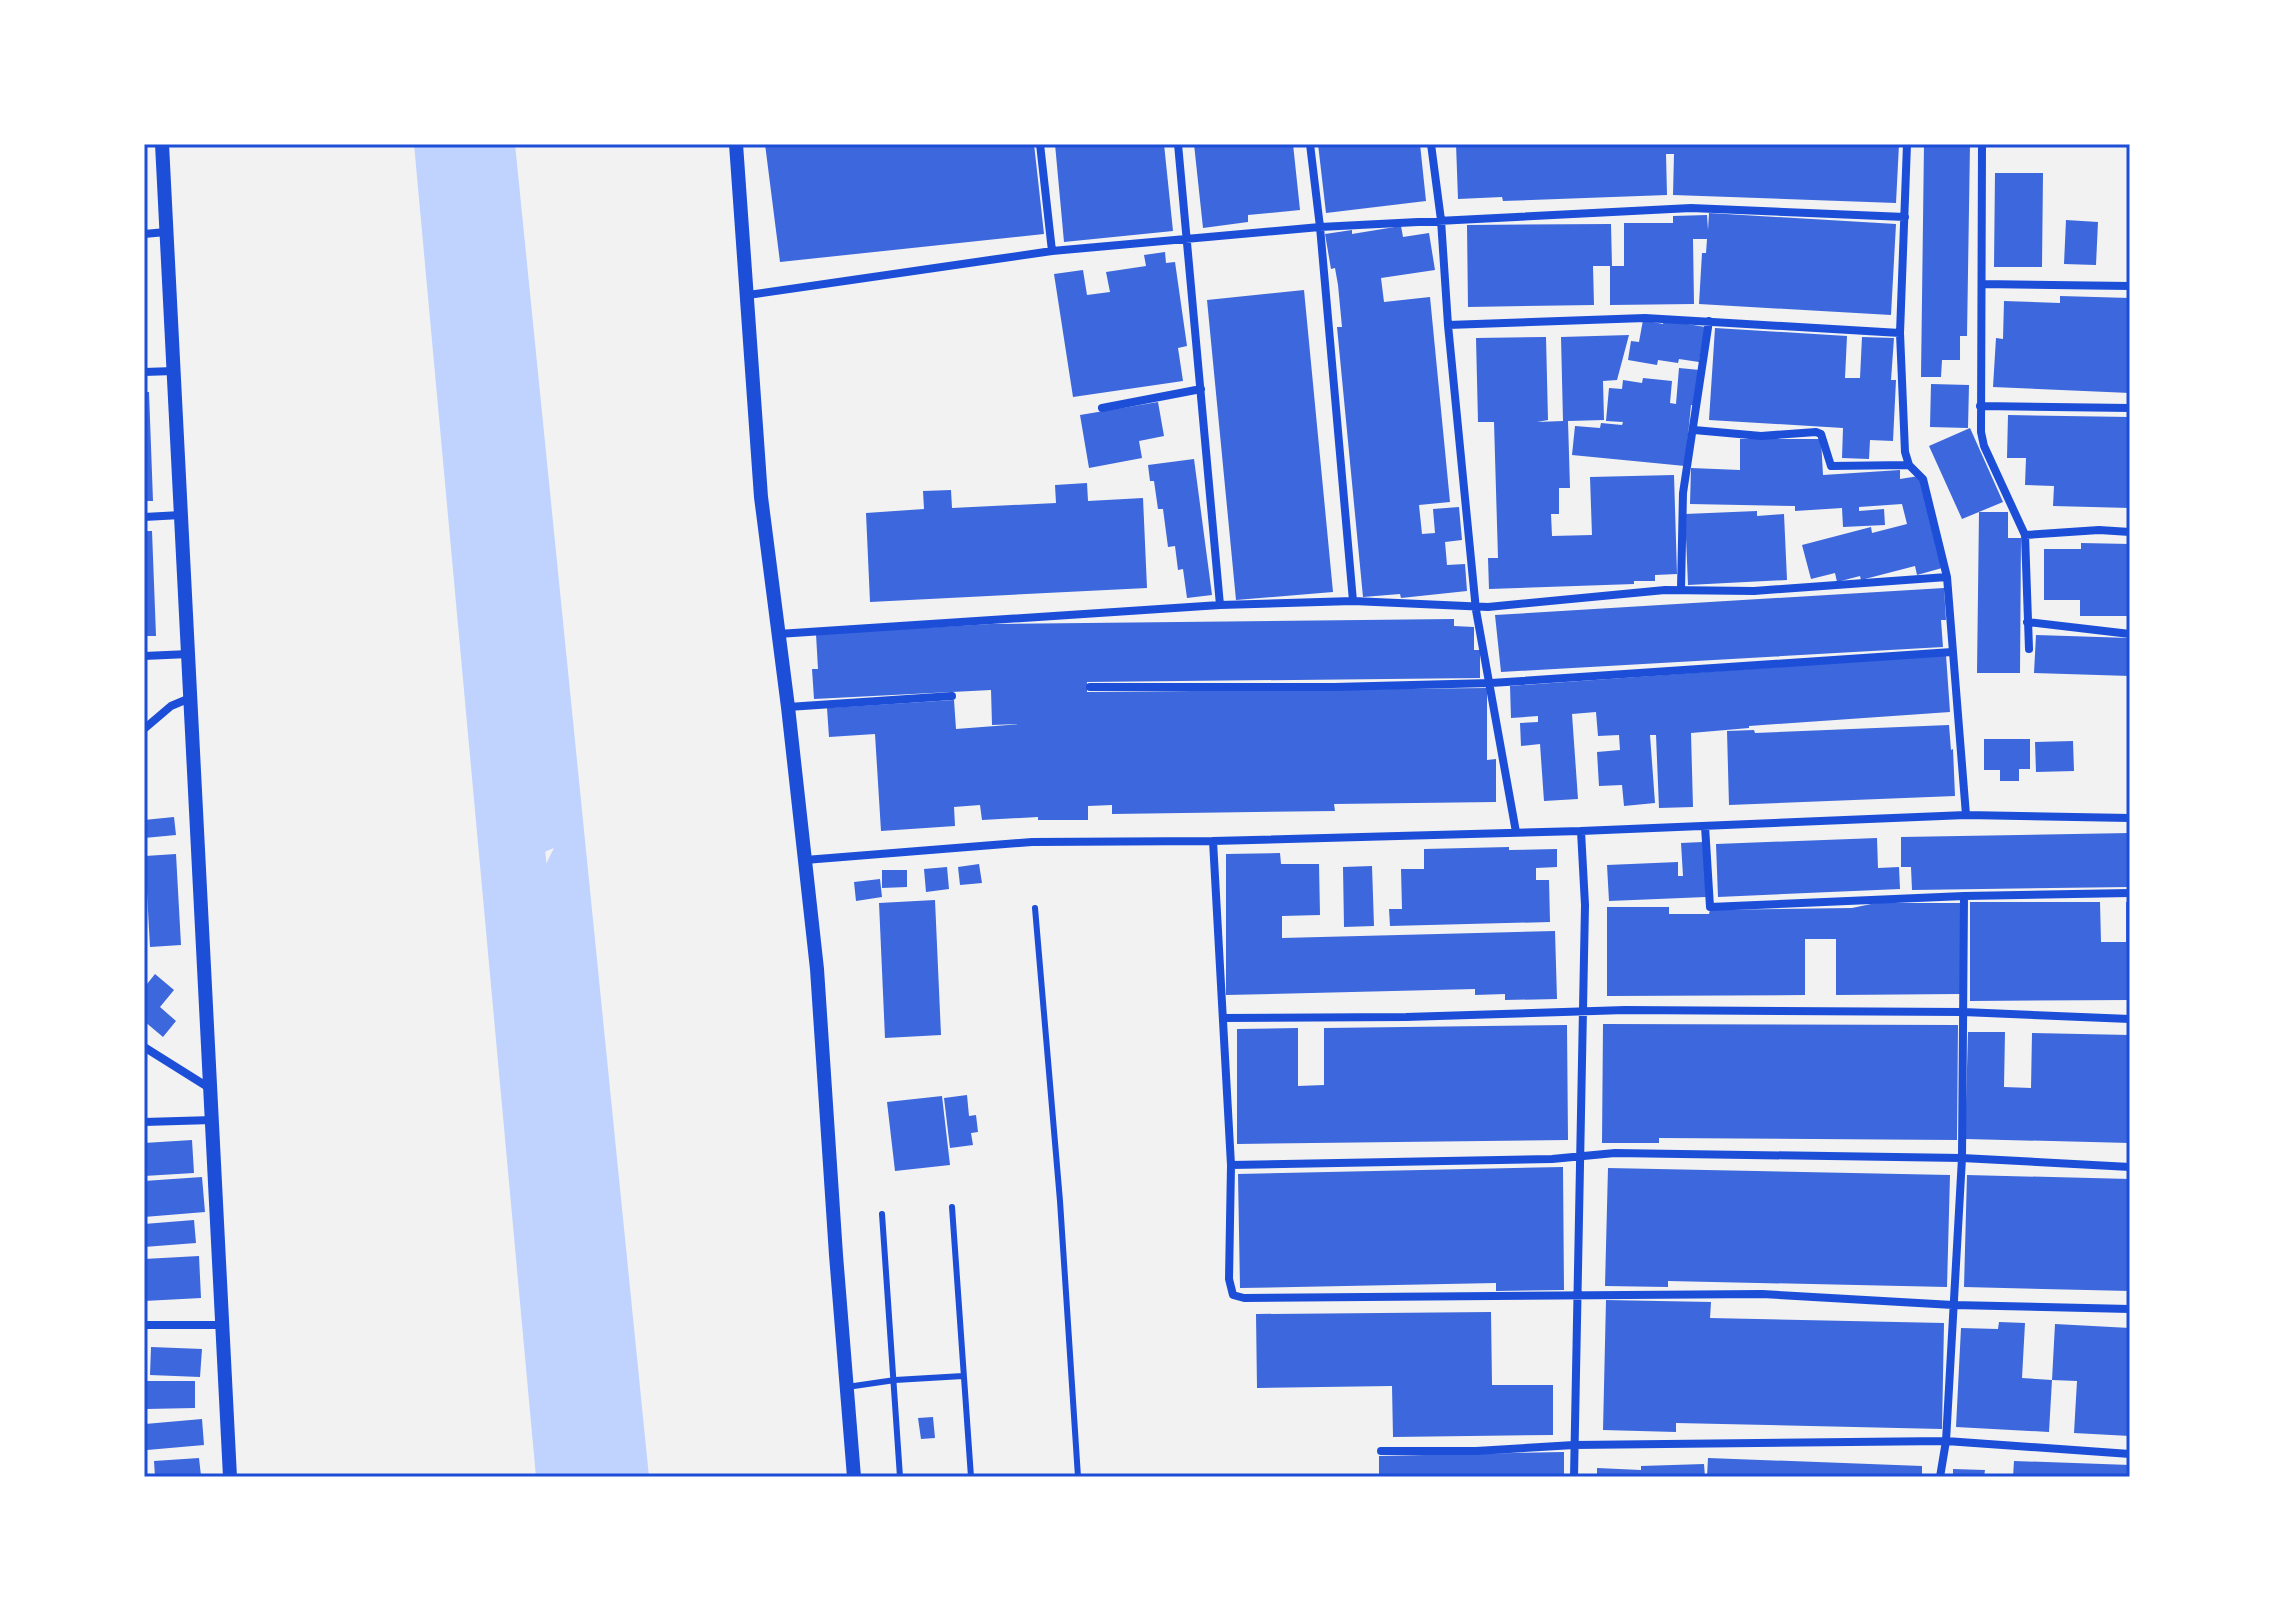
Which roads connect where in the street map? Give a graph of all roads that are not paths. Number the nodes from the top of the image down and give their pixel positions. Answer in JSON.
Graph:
{"nodes":[{"id":1,"x":162,"y":144,"type":"edge"},
{"id":2,"x":736,"y":144,"type":"edge"},
{"id":3,"x":1040,"y":144,"type":"edge"},
{"id":4,"x":1178,"y":144,"type":"edge"},
{"id":5,"x":1310,"y":144,"type":"edge"},
{"id":6,"x":1431,"y":144,"type":"edge"},
{"id":7,"x":1907,"y":144,"type":"edge"},
{"id":8,"x":1982,"y":144,"type":"edge"},
{"id":9,"x":1905,"y":217,"type":"junction"},
{"id":10,"x":1441,"y":220,"type":"junction"},
{"id":11,"x":1320,"y":227,"type":"junction"},
{"id":12,"x":166,"y":232,"type":"junction"},
{"id":13,"x":144,"y":234,"type":"edge"},
{"id":14,"x":1187,"y":239,"type":"junction"},
{"id":15,"x":1052,"y":251,"type":"junction"},
{"id":16,"x":1982,"y":284,"type":"junction"},
{"id":17,"x":2130,"y":286,"type":"edge"},
{"id":18,"x":748,"y":295,"type":"junction"},
{"id":19,"x":1709,"y":321,"type":"junction"},
{"id":20,"x":1448,"y":325,"type":"junction"},
{"id":21,"x":1900,"y":333,"type":"junction"},
{"id":22,"x":175,"y":371,"type":"junction"},
{"id":23,"x":144,"y":372,"type":"edge"},
{"id":24,"x":1201,"y":389,"type":"junction"},
{"id":25,"x":1980,"y":406,"type":"junction"},
{"id":26,"x":1102,"y":408,"type":"dead end"},
{"id":27,"x":2130,"y":408,"type":"edge"},
{"id":28,"x":1694,"y":430,"type":"junction"},
{"id":29,"x":1909,"y":465,"type":"junction"},
{"id":30,"x":181,"y":515,"type":"junction"},
{"id":31,"x":144,"y":517,"type":"edge"},
{"id":32,"x":2130,"y":532,"type":"edge"},
{"id":33,"x":2025,"y":535,"type":"junction"},
{"id":34,"x":1947,"y":577,"type":"junction"},
{"id":35,"x":1681,"y":589,"type":"junction"},
{"id":36,"x":1353,"y":601,"type":"junction"},
{"id":37,"x":1220,"y":605,"type":"junction"},
{"id":38,"x":1475,"y":607,"type":"junction"},
{"id":39,"x":2027,"y":622,"type":"junction"},
{"id":40,"x":2130,"y":634,"type":"edge"},
{"id":41,"x":777,"y":635,"type":"junction"},
{"id":42,"x":2029,"y":649,"type":"dead end"},
{"id":43,"x":1952,"y":652,"type":"junction"},
{"id":44,"x":189,"y":654,"type":"junction"},
{"id":45,"x":144,"y":656,"type":"edge"},
{"id":46,"x":1491,"y":683,"type":"junction"},
{"id":47,"x":1090,"y":687,"type":"dead end"},
{"id":48,"x":952,"y":696,"type":"dead end"},
{"id":49,"x":191,"y":698,"type":"junction"},
{"id":50,"x":788,"y":707,"type":"junction"},
{"id":51,"x":144,"y":729,"type":"edge"},
{"id":52,"x":1966,"y":815,"type":"junction"},
{"id":53,"x":2130,"y":818,"type":"edge"},
{"id":54,"x":1705,"y":826,"type":"junction"},
{"id":55,"x":1581,"y":831,"type":"junction"},
{"id":56,"x":1516,"y":832,"type":"junction"},
{"id":57,"x":1213,"y":841,"type":"junction"},
{"id":58,"x":805,"y":860,"type":"junction"},
{"id":59,"x":2130,"y":893,"type":"edge"},
{"id":60,"x":1964,"y":896,"type":"junction"},
{"id":61,"x":1035,"y":908,"type":"dead end"},
{"id":62,"x":1583,"y":1011,"type":"junction"},
{"id":63,"x":1963,"y":1012,"type":"junction"},
{"id":64,"x":1223,"y":1018,"type":"junction"},
{"id":65,"x":2130,"y":1019,"type":"edge"},
{"id":66,"x":144,"y":1047,"type":"edge"},
{"id":67,"x":211,"y":1089,"type":"junction"},
{"id":68,"x":213,"y":1120,"type":"junction"},
{"id":69,"x":144,"y":1122,"type":"edge"},
{"id":70,"x":1580,"y":1155,"type":"junction"},
{"id":71,"x":1962,"y":1158,"type":"junction"},
{"id":72,"x":1231,"y":1165,"type":"junction"},
{"id":73,"x":2130,"y":1167,"type":"edge"},
{"id":74,"x":952,"y":1207,"type":"dead end"},
{"id":75,"x":882,"y":1214,"type":"dead end"},
{"id":76,"x":1577,"y":1296,"type":"junction"},
{"id":77,"x":1953,"y":1305,"type":"junction"},
{"id":78,"x":2130,"y":1309,"type":"edge"},
{"id":79,"x":144,"y":1325,"type":"edge"},
{"id":80,"x":220,"y":1325,"type":"junction"},
{"id":81,"x":963,"y":1376,"type":"junction"},
{"id":82,"x":895,"y":1380,"type":"junction"},
{"id":83,"x":846,"y":1388,"type":"junction"},
{"id":84,"x":1946,"y":1441,"type":"junction"},
{"id":85,"x":1574,"y":1445,"type":"junction"},
{"id":86,"x":1381,"y":1451,"type":"dead end"},
{"id":87,"x":2130,"y":1454,"type":"edge"},
{"id":88,"x":230,"y":1477,"type":"edge"},
{"id":89,"x":854,"y":1477,"type":"edge"},
{"id":90,"x":900,"y":1477,"type":"edge"},
{"id":91,"x":971,"y":1477,"type":"edge"},
{"id":92,"x":1078,"y":1477,"type":"edge"},
{"id":93,"x":1574,"y":1477,"type":"edge"},
{"id":94,"x":1940,"y":1477,"type":"edge"}],
"edges":[{"from":1,"to":12,"type":"street"},
{"from":2,"to":18,"type":"street"},
{"from":3,"to":15,"type":"street"},
{"from":4,"to":14,"type":"street"},
{"from":5,"to":11,"type":"street"},
{"from":6,"to":10,"type":"street"},
{"from":7,"to":9,"type":"street"},
{"from":8,"to":16,"type":"street"},
{"from":9,"to":10,"type":"street"},
{"from":9,"to":21,"type":"street"},
{"from":10,"to":11,"type":"street"},
{"from":10,"to":20,"type":"street"},
{"from":11,"to":14,"type":"street"},
{"from":11,"to":36,"type":"street"},
{"from":12,"to":13,"type":"street"},
{"from":12,"to":22,"type":"street"},
{"from":14,"to":15,"type":"street"},
{"from":14,"to":24,"type":"street"},
{"from":15,"to":18,"type":"street"},
{"from":16,"to":17,"type":"street"},
{"from":16,"to":25,"type":"street"},
{"from":18,"to":41,"type":"street"},
{"from":19,"to":20,"type":"street"},
{"from":19,"to":21,"type":"street"},
{"from":19,"to":28,"type":"street"},
{"from":20,"to":38,"type":"street"},
{"from":21,"to":29,"type":"street"},
{"from":22,"to":23,"type":"street"},
{"from":22,"to":30,"type":"street"},
{"from":24,"to":26,"type":"street"},
{"from":24,"to":37,"type":"street"},
{"from":25,"to":27,"type":"street"},
{"from":25,"to":33,"type":"street"},
{"from":28,"to":29,"type":"street"},
{"from":28,"to":35,"type":"street"},
{"from":29,"to":34,"type":"street"},
{"from":30,"to":31,"type":"street"},
{"from":30,"to":44,"type":"street"},
{"from":32,"to":33,"type":"street"},
{"from":33,"to":39,"type":"street"},
{"from":34,"to":35,"type":"street"},
{"from":34,"to":43,"type":"street"},
{"from":35,"to":38,"type":"street"},
{"from":36,"to":37,"type":"street"},
{"from":36,"to":38,"type":"street"},
{"from":37,"to":41,"type":"street"},
{"from":38,"to":46,"type":"street"},
{"from":39,"to":40,"type":"street"},
{"from":39,"to":42,"type":"street"},
{"from":41,"to":50,"type":"street"},
{"from":43,"to":46,"type":"street"},
{"from":43,"to":52,"type":"street"},
{"from":44,"to":45,"type":"street"},
{"from":44,"to":49,"type":"street"},
{"from":46,"to":47,"type":"street"},
{"from":46,"to":56,"type":"street"},
{"from":48,"to":50,"type":"street"},
{"from":49,"to":51,"type":"street"},
{"from":49,"to":67,"type":"street"},
{"from":50,"to":58,"type":"street"},
{"from":52,"to":53,"type":"street"},
{"from":52,"to":54,"type":"street"},
{"from":54,"to":55,"type":"street"},
{"from":54,"to":60,"type":"street"},
{"from":55,"to":56,"type":"street"},
{"from":55,"to":62,"type":"street"},
{"from":56,"to":57,"type":"street"},
{"from":57,"to":58,"type":"street"},
{"from":57,"to":64,"type":"street"},
{"from":58,"to":83,"type":"street"},
{"from":59,"to":60,"type":"street"},
{"from":60,"to":63,"type":"street"},
{"from":61,"to":92,"type":"lane"},
{"from":62,"to":63,"type":"street"},
{"from":62,"to":64,"type":"street"},
{"from":62,"to":70,"type":"street"},
{"from":63,"to":65,"type":"street"},
{"from":63,"to":71,"type":"street"},
{"from":64,"to":72,"type":"street"},
{"from":66,"to":67,"type":"street"},
{"from":67,"to":68,"type":"street"},
{"from":68,"to":69,"type":"street"},
{"from":68,"to":80,"type":"street"},
{"from":70,"to":71,"type":"street"},
{"from":70,"to":72,"type":"street"},
{"from":70,"to":76,"type":"street"},
{"from":71,"to":73,"type":"street"},
{"from":71,"to":77,"type":"street"},
{"from":72,"to":76,"type":"street"},
{"from":74,"to":81,"type":"lane"},
{"from":75,"to":82,"type":"lane"},
{"from":76,"to":77,"type":"street"},
{"from":76,"to":85,"type":"street"},
{"from":77,"to":78,"type":"street"},
{"from":77,"to":84,"type":"street"},
{"from":79,"to":80,"type":"street"},
{"from":80,"to":88,"type":"street"},
{"from":81,"to":82,"type":"lane"},
{"from":81,"to":91,"type":"lane"},
{"from":82,"to":83,"type":"lane"},
{"from":82,"to":90,"type":"lane"},
{"from":83,"to":89,"type":"street"},
{"from":84,"to":85,"type":"street"},
{"from":84,"to":87,"type":"street"},
{"from":84,"to":94,"type":"street"},
{"from":85,"to":86,"type":"street"},
{"from":85,"to":93,"type":"street"}]}
